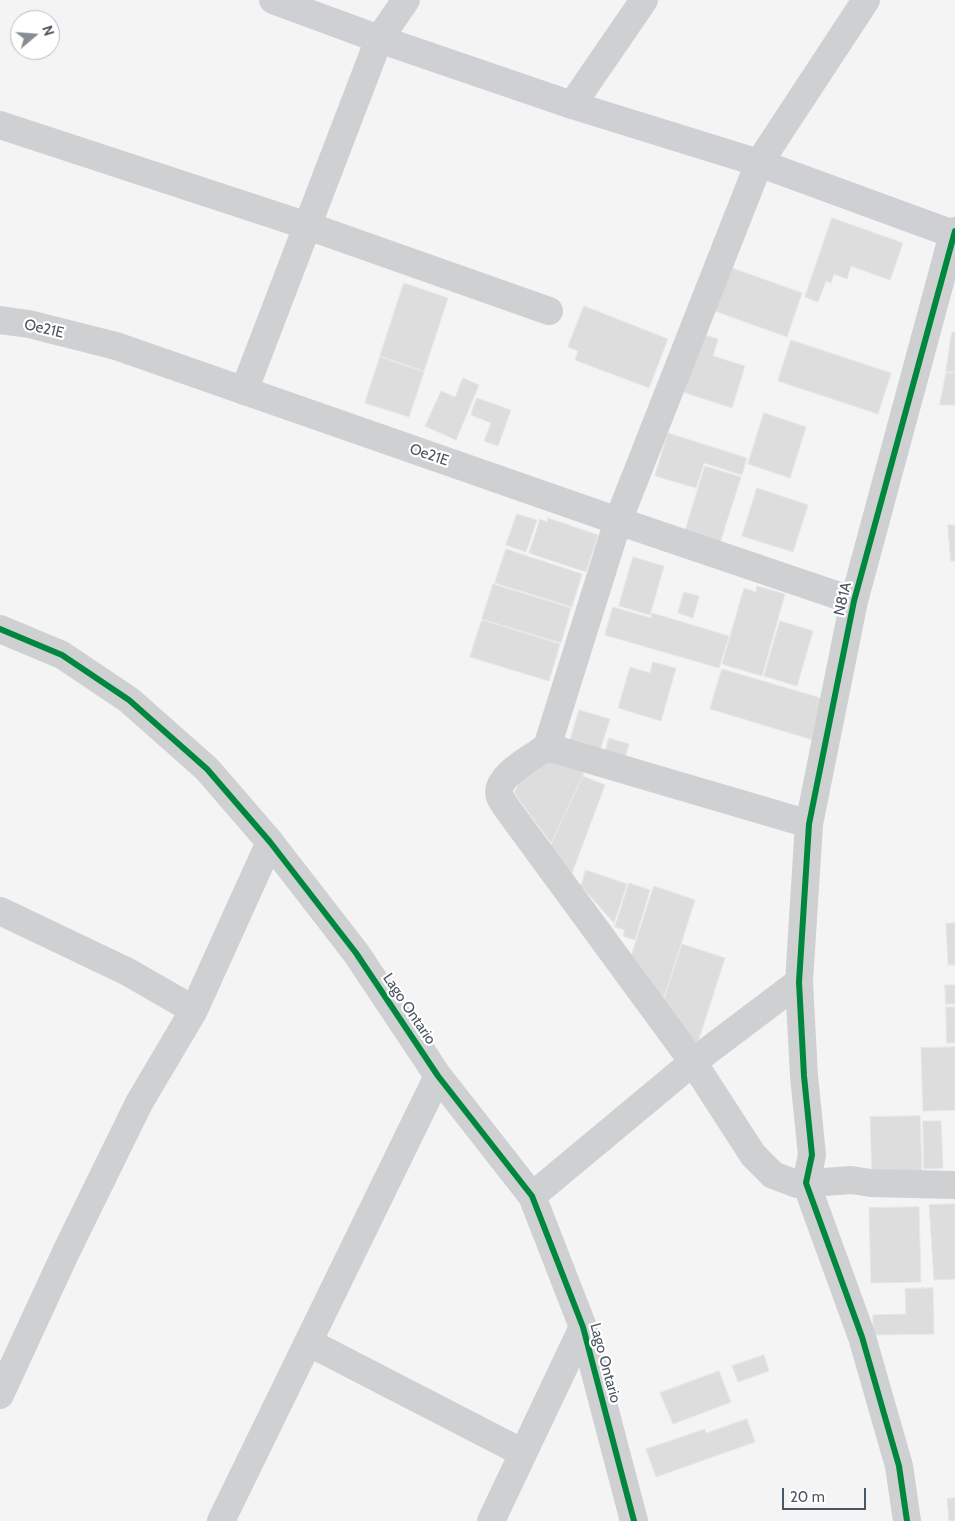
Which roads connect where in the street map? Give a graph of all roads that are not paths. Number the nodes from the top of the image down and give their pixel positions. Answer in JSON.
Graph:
{"nodes":[{"id":1,"x":273,"y":0,"type":"edge"},
{"id":2,"x":406,"y":0,"type":"edge"},
{"id":3,"x":644,"y":0,"type":"edge"},
{"id":4,"x":866,"y":0,"type":"edge"},
{"id":5,"x":379,"y":39,"type":"junction"},
{"id":6,"x":572,"y":105,"type":"junction"},
{"id":7,"x":0,"y":125,"type":"edge"},
{"id":8,"x":759,"y":163,"type":"junction"},
{"id":9,"x":308,"y":226,"type":"junction"},
{"id":10,"x":954,"y":232,"type":"edge"},
{"id":11,"x":549,"y":310,"type":"dead end"},
{"id":12,"x":0,"y":320,"type":"edge"},
{"id":13,"x":244,"y":391,"type":"junction"},
{"id":14,"x":618,"y":521,"type":"junction"},
{"id":15,"x":854,"y":601,"type":"junction"},
{"id":16,"x":0,"y":629,"type":"edge"},
{"id":17,"x":547,"y":748,"type":"junction"},
{"id":18,"x":809,"y":824,"type":"junction"},
{"id":19,"x":270,"y":842,"type":"junction"},
{"id":20,"x":0,"y":911,"type":"edge"},
{"id":21,"x":800,"y":982,"type":"junction"},
{"id":22,"x":194,"y":1010,"type":"junction"},
{"id":23,"x":693,"y":1062,"type":"junction"},
{"id":24,"x":438,"y":1076,"type":"junction"},
{"id":25,"x":806,"y":1183,"type":"junction"},
{"id":26,"x":955,"y":1185,"type":"edge"},
{"id":27,"x":532,"y":1196,"type":"junction"},
{"id":28,"x":583,"y":1327,"type":"junction"},
{"id":29,"x":308,"y":1342,"type":"junction"},
{"id":30,"x":0,"y":1396,"type":"edge"},
{"id":31,"x":523,"y":1453,"type":"junction"},
{"id":32,"x":221,"y":1521,"type":"edge"},
{"id":33,"x":491,"y":1521,"type":"edge"},
{"id":34,"x":634,"y":1521,"type":"edge"},
{"id":35,"x":907,"y":1521,"type":"edge"}],
"edges":[{"from":1,"to":5,"type":"street"},
{"from":2,"to":5,"type":"street"},
{"from":3,"to":6,"type":"street"},
{"from":4,"to":8,"type":"street"},
{"from":5,"to":6,"type":"street"},
{"from":5,"to":9,"type":"street"},
{"from":6,"to":8,"type":"street"},
{"from":7,"to":9,"type":"street"},
{"from":8,"to":10,"type":"street"},
{"from":8,"to":14,"type":"street"},
{"from":9,"to":11,"type":"street"},
{"from":9,"to":13,"type":"street"},
{"from":10,"to":15,"type":"street","name":"N81A"},
{"from":12,"to":13,"type":"street","name":"Oe21E"},
{"from":13,"to":14,"type":"street","name":"Oe21E"},
{"from":14,"to":15,"type":"street","name":"Oe21E"},
{"from":14,"to":17,"type":"street"},
{"from":15,"to":18,"type":"street","name":"N81A"},
{"from":16,"to":19,"type":"street","name":"Lago Ontario"},
{"from":17,"to":18,"type":"street"},
{"from":17,"to":23,"type":"street"},
{"from":18,"to":21,"type":"street","name":"N81A"},
{"from":19,"to":22,"type":"street"},
{"from":19,"to":24,"type":"street","name":"Lago Ontario"},
{"from":20,"to":22,"type":"street"},
{"from":21,"to":23,"type":"street"},
{"from":21,"to":25,"type":"street","name":"N81A"},
{"from":22,"to":30,"type":"street"},
{"from":23,"to":25,"type":"street"},
{"from":23,"to":27,"type":"street"},
{"from":24,"to":27,"type":"street","name":"Lago Ontario"},
{"from":24,"to":29,"type":"street"},
{"from":25,"to":26,"type":"street"},
{"from":25,"to":35,"type":"street"},
{"from":27,"to":28,"type":"street","name":"Lago Ontario"},
{"from":28,"to":31,"type":"street"},
{"from":28,"to":34,"type":"street","name":"Lago Ontario"},
{"from":29,"to":31,"type":"street"},
{"from":29,"to":32,"type":"street"},
{"from":31,"to":33,"type":"street"}]}
